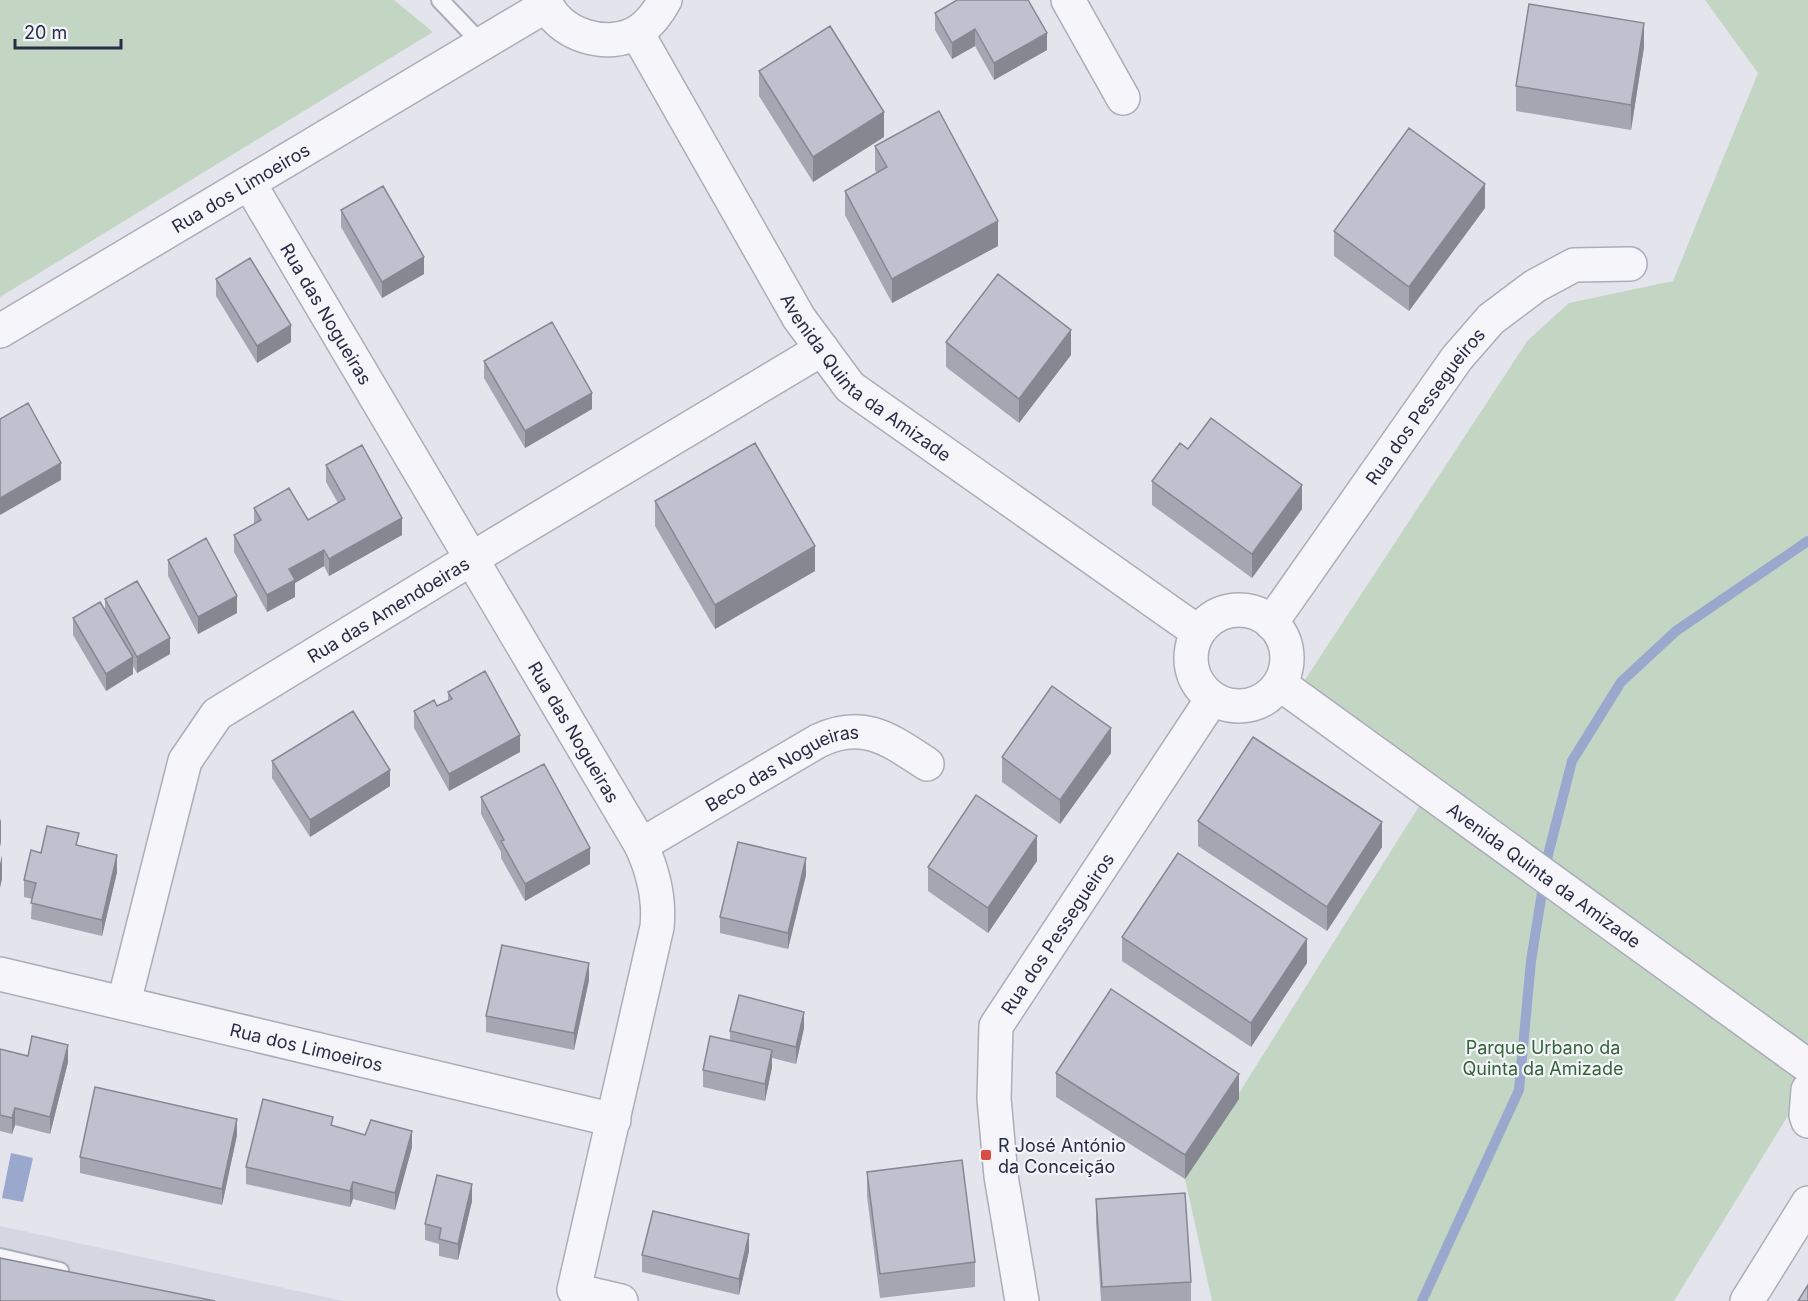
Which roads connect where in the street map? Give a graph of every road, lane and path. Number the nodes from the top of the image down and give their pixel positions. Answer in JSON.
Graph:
{"nodes":[{"id":1,"x":440,"y":0,"type":"edge"},
{"id":2,"x":665,"y":0,"type":"edge"},
{"id":3,"x":1068,"y":0,"type":"edge"},
{"id":4,"x":546,"y":3,"type":"edge"},
{"id":5,"x":637,"y":33,"type":"junction"},
{"id":6,"x":482,"y":44,"type":"junction"},
{"id":7,"x":1123,"y":98,"type":"dead end"},
{"id":8,"x":249,"y":183,"type":"junction"},
{"id":9,"x":1630,"y":264,"type":"dead end"},
{"id":10,"x":0,"y":331,"type":"edge"},
{"id":11,"x":822,"y":349,"type":"junction"},
{"id":12,"x":471,"y":558,"type":"junction"},
{"id":13,"x":1271,"y":623,"type":"junction"},
{"id":14,"x":1198,"y":632,"type":"junction"},
{"id":15,"x":1280,"y":684,"type":"junction"},
{"id":16,"x":1212,"y":699,"type":"junction"},
{"id":17,"x":927,"y":764,"type":"dead end"},
{"id":18,"x":641,"y":845,"type":"junction"},
{"id":19,"x":0,"y":974,"type":"edge"},
{"id":20,"x":124,"y":1002,"type":"junction"},
{"id":21,"x":1808,"y":1066,"type":"edge"},
{"id":22,"x":1808,"y":1090,"type":"edge"},
{"id":23,"x":614,"y":1120,"type":"junction"},
{"id":24,"x":1808,"y":1121,"type":"edge"},
{"id":25,"x":1808,"y":1203,"type":"edge"},
{"id":26,"x":0,"y":1257,"type":"edge"},
{"id":27,"x":77,"y":1275,"type":"edge"},
{"id":28,"x":574,"y":1295,"type":"edge"},
{"id":29,"x":621,"y":1301,"type":"edge"},
{"id":30,"x":1022,"y":1301,"type":"edge"},
{"id":31,"x":1748,"y":1301,"type":"edge"}],
"edges":[{"from":1,"to":6,"type":"lane"},
{"from":2,"to":5,"type":"street"},
{"from":3,"to":7,"type":"street"},
{"from":4,"to":5,"type":"street"},
{"from":4,"to":6,"type":"street","name":"Rua dos Limoeiros"},
{"from":5,"to":11,"type":"street","name":"Avenida Quinta da Amizade"},
{"from":6,"to":8,"type":"street","name":"Rua dos Limoeiros"},
{"from":8,"to":10,"type":"street","name":"Rua dos Limoeiros"},
{"from":8,"to":12,"type":"street","name":"Rua das Nogueiras"},
{"from":9,"to":13,"type":"street","name":"Rua dos Pessegueiros"},
{"from":11,"to":12,"type":"street","name":"Rua das Amendoeiras"},
{"from":11,"to":14,"type":"street","name":"Avenida Quinta da Amizade"},
{"from":12,"to":18,"type":"street","name":"Rua das Nogueiras"},
{"from":12,"to":20,"type":"street","name":"Rua das Amendoeiras"},
{"from":13,"to":14,"type":"street"},
{"from":13,"to":15,"type":"street"},
{"from":14,"to":16,"type":"street"},
{"from":15,"to":16,"type":"street"},
{"from":15,"to":21,"type":"street","name":"Avenida Quinta da Amizade"},
{"from":16,"to":30,"type":"street","name":"Rua dos Pessegueiros"},
{"from":17,"to":18,"type":"street","name":"Beco das Nogueiras"},
{"from":18,"to":23,"type":"street","name":"Rua das Nogueiras"},
{"from":19,"to":20,"type":"street","name":"Rua dos Limoeiros"},
{"from":20,"to":23,"type":"street","name":"Rua dos Limoeiros"},
{"from":22,"to":24,"type":"street"},
{"from":23,"to":28,"type":"street","name":"Rua das Nogueiras"},
{"from":25,"to":31,"type":"street"},
{"from":26,"to":27,"type":"lane"},
{"from":28,"to":29,"type":"street","name":"Rua das Nogueiras"}]}
